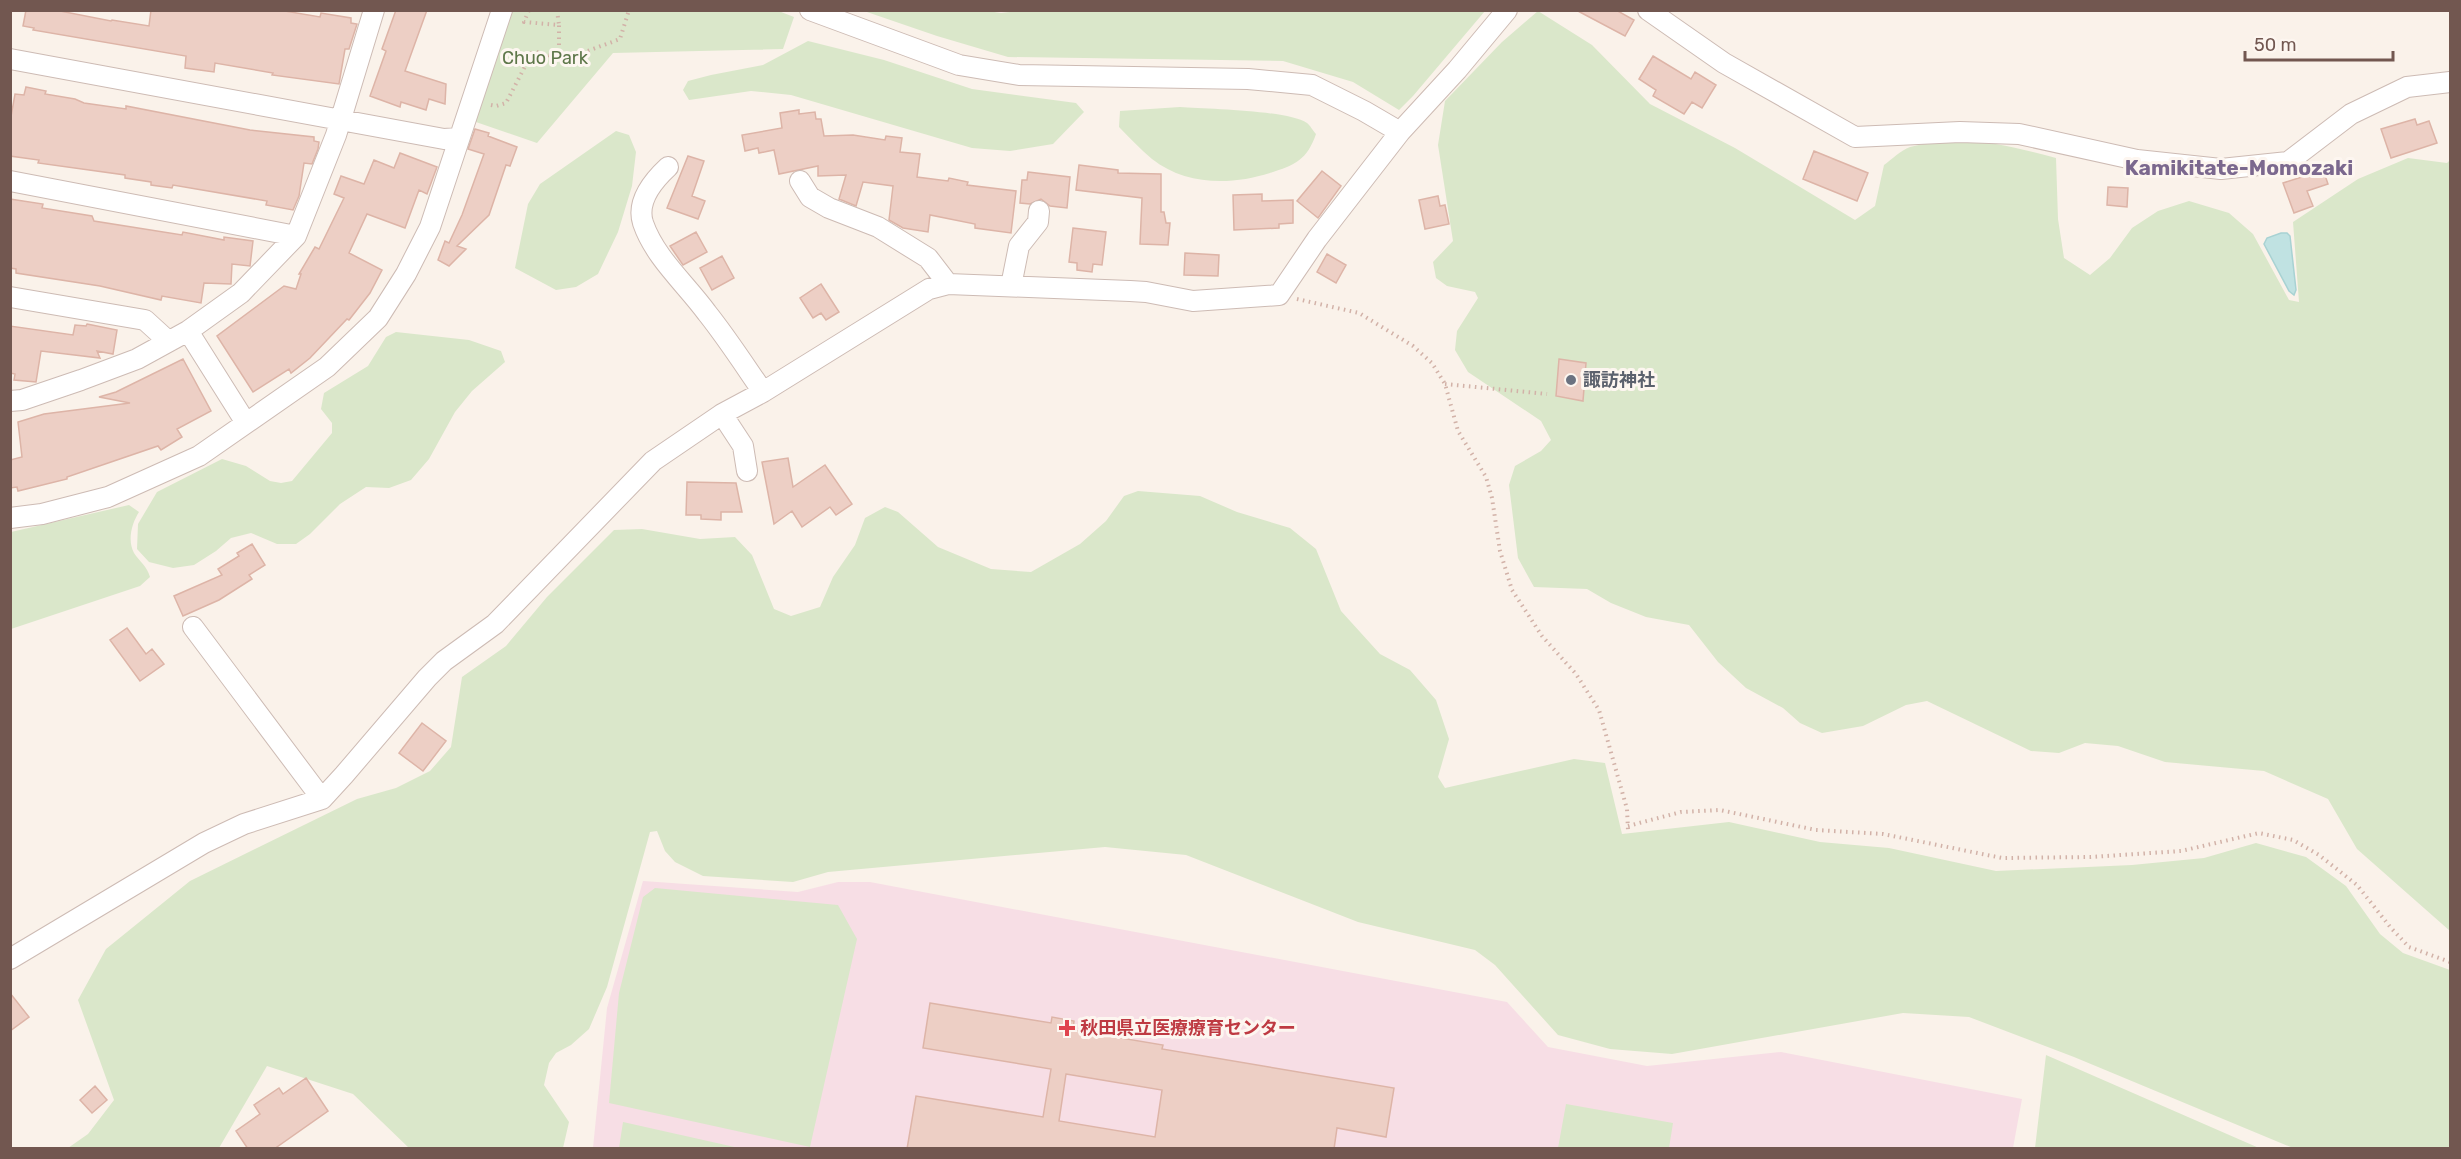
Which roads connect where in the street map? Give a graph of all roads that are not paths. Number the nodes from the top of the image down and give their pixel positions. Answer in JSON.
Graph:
{"nodes":[{"id":1,"x":374,"y":10,"type":"edge"},
{"id":2,"x":502,"y":10,"type":"edge"},
{"id":3,"x":810,"y":10,"type":"edge"},
{"id":4,"x":1507,"y":10,"type":"edge"},
{"id":5,"x":1648,"y":10,"type":"edge"},
{"id":6,"x":10,"y":59,"type":"edge"},
{"id":7,"x":2451,"y":82,"type":"edge"},
{"id":8,"x":341,"y":119,"type":"junction"},
{"id":9,"x":1400,"y":132,"type":"junction"},
{"id":10,"x":459,"y":138,"type":"junction"},
{"id":11,"x":668,"y":167,"type":"dead end"},
{"id":12,"x":10,"y":181,"type":"edge"},
{"id":13,"x":800,"y":181,"type":"dead end"},
{"id":14,"x":1039,"y":211,"type":"dead end"},
{"id":15,"x":296,"y":236,"type":"junction"},
{"id":16,"x":948,"y":284,"type":"junction"},
{"id":17,"x":1011,"y":286,"type":"junction"},
{"id":18,"x":10,"y":297,"type":"edge"},
{"id":19,"x":188,"y":331,"type":"junction"},
{"id":20,"x":168,"y":341,"type":"junction"},
{"id":21,"x":763,"y":392,"type":"junction"},
{"id":22,"x":10,"y":401,"type":"edge"},
{"id":23,"x":722,"y":414,"type":"junction"},
{"id":24,"x":246,"y":423,"type":"junction"},
{"id":25,"x":747,"y":471,"type":"dead end"},
{"id":26,"x":10,"y":518,"type":"edge"},
{"id":27,"x":193,"y":627,"type":"dead end"},
{"id":28,"x":322,"y":799,"type":"junction"},
{"id":29,"x":10,"y":959,"type":"edge"}],
"edges":[{"from":1,"to":8,"type":"street"},
{"from":2,"to":10,"type":"street"},
{"from":3,"to":9,"type":"street"},
{"from":4,"to":9,"type":"street"},
{"from":5,"to":7,"type":"street"},
{"from":6,"to":8,"type":"street"},
{"from":8,"to":10,"type":"street"},
{"from":8,"to":15,"type":"street"},
{"from":9,"to":17,"type":"street"},
{"from":10,"to":24,"type":"street"},
{"from":11,"to":21,"type":"street"},
{"from":12,"to":15,"type":"street"},
{"from":13,"to":16,"type":"street"},
{"from":14,"to":17,"type":"street"},
{"from":15,"to":19,"type":"street"},
{"from":16,"to":17,"type":"street"},
{"from":16,"to":21,"type":"street"},
{"from":18,"to":20,"type":"street"},
{"from":19,"to":20,"type":"street"},
{"from":19,"to":24,"type":"street"},
{"from":20,"to":22,"type":"street"},
{"from":21,"to":23,"type":"street"},
{"from":23,"to":25,"type":"street"},
{"from":23,"to":28,"type":"street"},
{"from":24,"to":26,"type":"street"},
{"from":27,"to":28,"type":"street"},
{"from":28,"to":29,"type":"street"}]}
